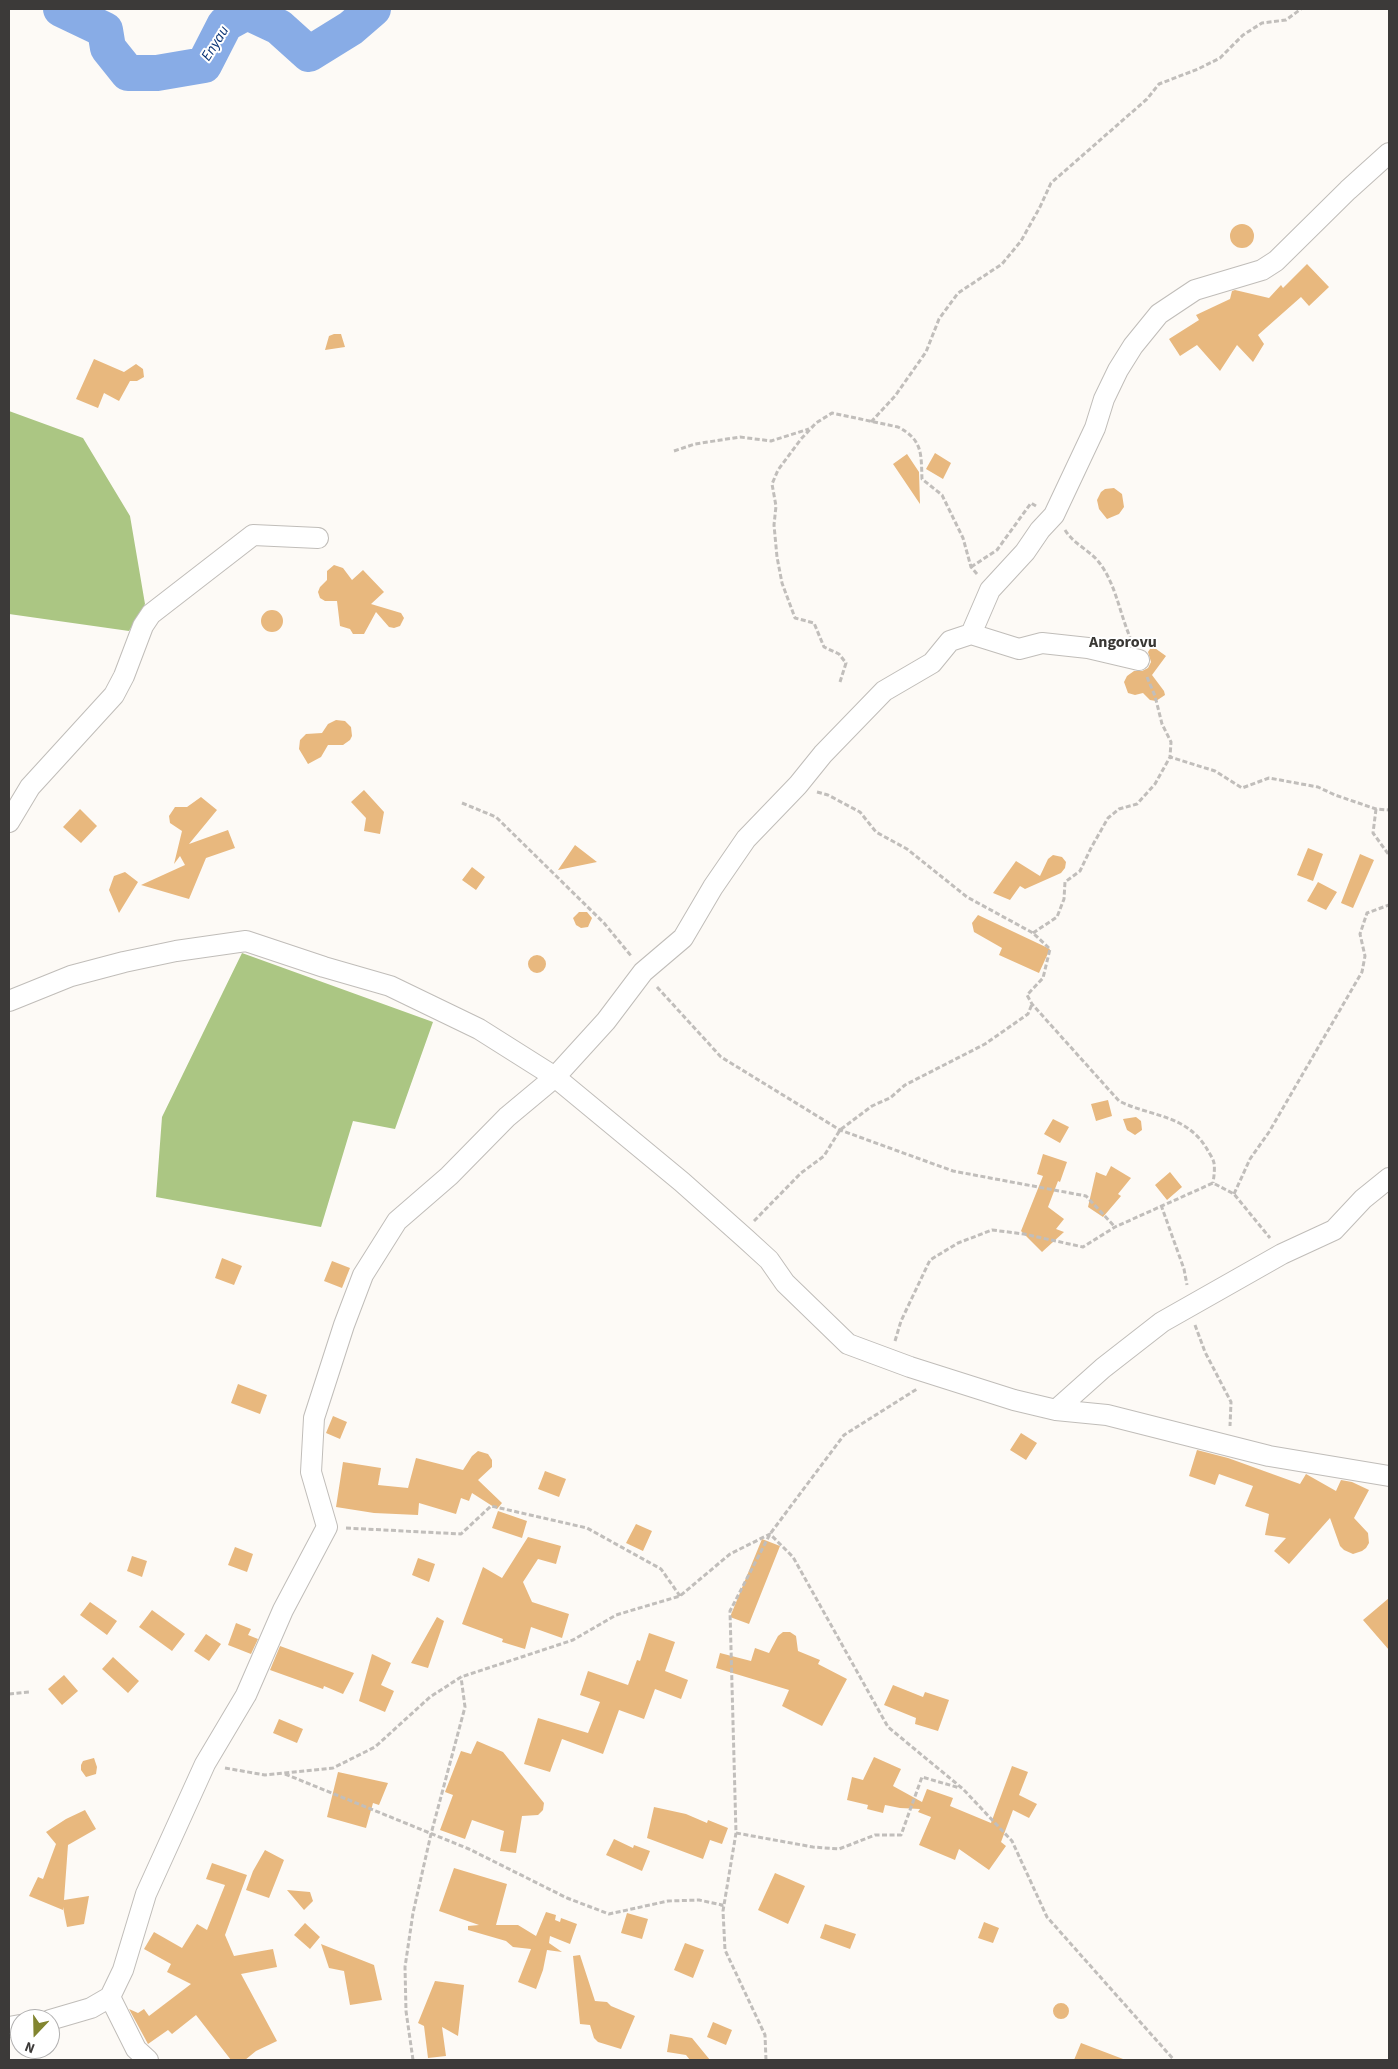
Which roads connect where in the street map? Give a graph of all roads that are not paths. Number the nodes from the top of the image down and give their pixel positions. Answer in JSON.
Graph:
{"nodes":[{"id":1,"x":1389,"y":153,"type":"edge"},
{"id":2,"x":318,"y":538,"type":"dead end"},
{"id":3,"x":971,"y":634,"type":"junction"},
{"id":4,"x":1139,"y":660,"type":"road end"},
{"id":5,"x":9,"y":822,"type":"edge"},
{"id":6,"x":9,"y":1001,"type":"edge"},
{"id":7,"x":555,"y":1077,"type":"junction"},
{"id":8,"x":1389,"y":1178,"type":"edge"},
{"id":9,"x":1056,"y":1410,"type":"junction"},
{"id":10,"x":1389,"y":1476,"type":"edge"},
{"id":11,"x":110,"y":1997,"type":"junction"},
{"id":12,"x":60,"y":2017,"type":"edge"},
{"id":13,"x":148,"y":2060,"type":"edge"}],
"edges":[{"from":1,"to":3,"type":"street"},
{"from":2,"to":5,"type":"street"},
{"from":3,"to":4,"type":"street"},
{"from":3,"to":7,"type":"street"},
{"from":6,"to":7,"type":"street"},
{"from":7,"to":9,"type":"street"},
{"from":7,"to":11,"type":"street"},
{"from":8,"to":9,"type":"street"},
{"from":9,"to":10,"type":"street"},
{"from":11,"to":12,"type":"street"},
{"from":11,"to":13,"type":"street"}]}
